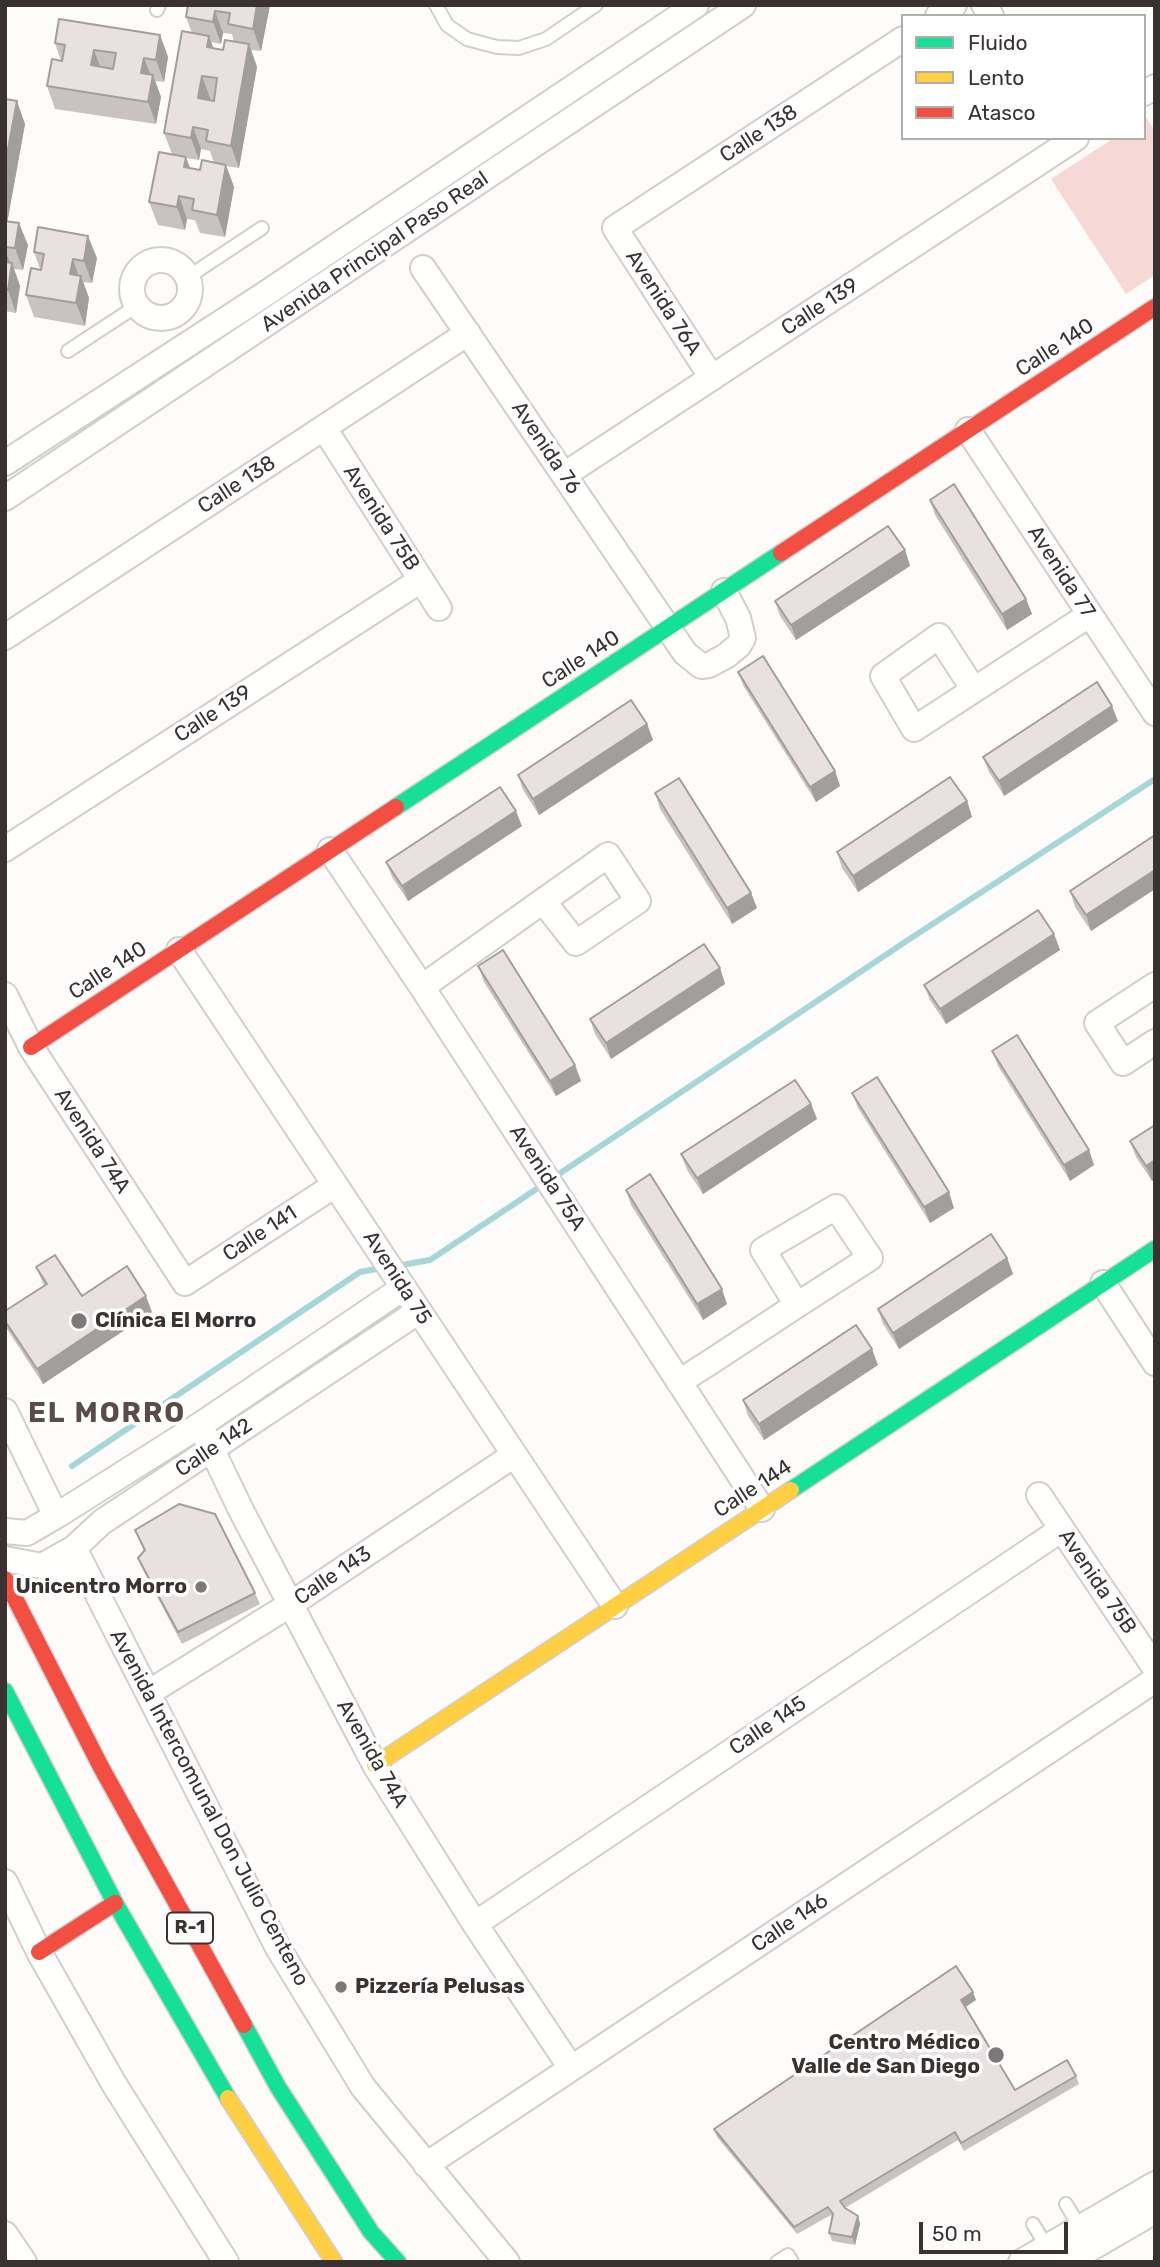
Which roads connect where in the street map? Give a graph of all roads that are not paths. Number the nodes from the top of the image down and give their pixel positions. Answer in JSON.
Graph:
{"nodes":[{"id":1,"x":436,"y":5,"type":"edge"},
{"id":2,"x":596,"y":5,"type":"edge"},
{"id":3,"x":696,"y":5,"type":"edge"},
{"id":4,"x":743,"y":5,"type":"edge"},
{"id":5,"x":901,"y":40,"type":"edge"},
{"id":6,"x":1072,"y":140,"type":"edge"},
{"id":7,"x":262,"y":228,"type":"dead end"},
{"id":8,"x":615,"y":228,"type":"joint"},
{"id":9,"x":423,"y":268,"type":"dead end"},
{"id":10,"x":188,"y":277,"type":"junction"},
{"id":11,"x":138,"y":305,"type":"junction"},
{"id":12,"x":1155,"y":307,"type":"edge"},
{"id":13,"x":176,"y":313,"type":"junction"},
{"id":14,"x":468,"y":333,"type":"junction"},
{"id":15,"x":187,"y":345,"type":"junction"},
{"id":16,"x":68,"y":351,"type":"dead end"},
{"id":17,"x":202,"y":369,"type":"junction"},
{"id":18,"x":712,"y":378,"type":"junction"},
{"id":19,"x":324,"y":428,"type":"junction"},
{"id":20,"x":968,"y":430,"type":"junction"},
{"id":21,"x":5,"y":464,"type":"edge"},
{"id":22,"x":564,"y":475,"type":"junction"},
{"id":23,"x":5,"y":498,"type":"edge"},
{"id":24,"x":421,"y":580,"type":"junction"},
{"id":25,"x":724,"y":591,"type":"junction"},
{"id":26,"x":439,"y":608,"type":"dead end"},
{"id":27,"x":1089,"y":615,"type":"junction"},
{"id":28,"x":668,"y":628,"type":"junction"},
{"id":29,"x":5,"y":637,"type":"edge"},
{"id":30,"x":974,"y":690,"type":"dead end"},
{"id":31,"x":1155,"y":713,"type":"edge"},
{"id":32,"x":5,"y":849,"type":"edge"},
{"id":33,"x":330,"y":850,"type":"junction"},
{"id":34,"x":543,"y":901,"type":"dead end"},
{"id":35,"x":179,"y":950,"type":"junction"},
{"id":36,"x":1155,"y":985,"type":"edge"},
{"id":37,"x":422,"y":987,"type":"junction"},
{"id":38,"x":5,"y":995,"type":"edge"},
{"id":39,"x":1155,"y":1042,"type":"edge"},
{"id":40,"x":31,"y":1047,"type":"junction"},
{"id":41,"x":335,"y":1185,"type":"junction"},
{"id":42,"x":1155,"y":1249,"type":"edge"},
{"id":43,"x":396,"y":1275,"type":"junction"},
{"id":44,"x":185,"y":1283,"type":"joint"},
{"id":45,"x":1103,"y":1283,"type":"junction"},
{"id":46,"x":797,"y":1306,"type":"dead end"},
{"id":47,"x":419,"y":1311,"type":"junction"},
{"id":48,"x":1155,"y":1363,"type":"edge"},
{"id":49,"x":679,"y":1382,"type":"junction"},
{"id":50,"x":5,"y":1411,"type":"edge"},
{"id":51,"x":200,"y":1424,"type":"junction"},
{"id":52,"x":211,"y":1449,"type":"junction"},
{"id":53,"x":514,"y":1455,"type":"junction"},
{"id":54,"x":1039,"y":1495,"type":"dead end"},
{"id":55,"x":762,"y":1509,"type":"junction"},
{"id":56,"x":56,"y":1516,"type":"junction"},
{"id":57,"x":1062,"y":1529,"type":"junction"},
{"id":58,"x":5,"y":1531,"type":"edge"},
{"id":59,"x":74,"y":1548,"type":"junction"},
{"id":60,"x":5,"y":1559,"type":"edge"},
{"id":61,"x":42,"y":1566,"type":"junction"},
{"id":62,"x":5,"y":1579,"type":"edge"},
{"id":63,"x":92,"y":1583,"type":"junction"},
{"id":64,"x":291,"y":1604,"type":"junction"},
{"id":65,"x":615,"y":1606,"type":"junction"},
{"id":66,"x":1155,"y":1668,"type":"edge"},
{"id":67,"x":1155,"y":1680,"type":"edge"},
{"id":68,"x":5,"y":1691,"type":"edge"},
{"id":69,"x":148,"y":1693,"type":"junction"},
{"id":70,"x":375,"y":1765,"type":"junction"},
{"id":71,"x":5,"y":1882,"type":"edge"},
{"id":72,"x":115,"y":1903,"type":"junction"},
{"id":73,"x":475,"y":1924,"type":"junction"},
{"id":74,"x":39,"y":1952,"type":"junction"},
{"id":75,"x":571,"y":2068,"type":"junction"},
{"id":76,"x":426,"y":2165,"type":"junction"},
{"id":77,"x":1155,"y":2184,"type":"edge"},
{"id":78,"x":1066,"y":2204,"type":"dead end"},
{"id":79,"x":1155,"y":2211,"type":"edge"},
{"id":80,"x":1033,"y":2224,"type":"dead end"},
{"id":81,"x":5,"y":2234,"type":"edge"},
{"id":82,"x":1086,"y":2238,"type":"junction"},
{"id":83,"x":1051,"y":2254,"type":"edge"},
{"id":84,"x":24,"y":2262,"type":"edge"},
{"id":85,"x":226,"y":2262,"type":"edge"},
{"id":86,"x":334,"y":2262,"type":"edge"},
{"id":87,"x":398,"y":2262,"type":"edge"},
{"id":88,"x":507,"y":2262,"type":"edge"},
{"id":89,"x":777,"y":2262,"type":"edge"},
{"id":90,"x":792,"y":2262,"type":"edge"},
{"id":91,"x":1021,"y":2262,"type":"edge"},
{"id":92,"x":1067,"y":2262,"type":"edge"}],
"edges":[{"from":1,"to":2,"type":"lane"},
{"from":3,"to":15,"type":"street","name":"Avenida Principal Paso Real"},
{"from":4,"to":17,"type":"street","name":"Avenida Principal Paso Real"},
{"from":5,"to":8,"type":"street","name":"Calle 138"},
{"from":6,"to":18,"type":"street","name":"Calle 139"},
{"from":7,"to":10,"type":"lane"},
{"from":8,"to":18,"type":"street","name":"Avenida 76A"},
{"from":9,"to":14,"type":"street","name":"Avenida 76"},
{"from":10,"to":11,"type":"street"},
{"from":10,"to":13,"type":"street"},
{"from":11,"to":13,"type":"street"},
{"from":11,"to":16,"type":"lane"},
{"from":12,"to":20,"type":"street","name":"Calle 140"},
{"from":13,"to":15,"type":"street"},
{"from":14,"to":19,"type":"street","name":"Calle 138"},
{"from":14,"to":22,"type":"street","name":"Avenida 76"},
{"from":15,"to":17,"type":"street"},
{"from":15,"to":21,"type":"street","name":"Avenida Principal Paso Real"},
{"from":17,"to":23,"type":"street","name":"Avenida Principal Paso Real"},
{"from":18,"to":22,"type":"street","name":"Calle 139"},
{"from":19,"to":24,"type":"street","name":"Avenida 75B"},
{"from":19,"to":29,"type":"street","name":"Calle 138"},
{"from":20,"to":25,"type":"street","name":"Calle 140"},
{"from":20,"to":27,"type":"street","name":"Avenida 77"},
{"from":22,"to":28,"type":"street","name":"Avenida 76"},
{"from":24,"to":26,"type":"street","name":"Avenida 75B"},
{"from":24,"to":32,"type":"street","name":"Calle 139"},
{"from":25,"to":28,"type":"street","name":"Calle 140"},
{"from":25,"to":28,"type":"street","name":"Avenida 76"},
{"from":27,"to":30,"type":"street"},
{"from":27,"to":31,"type":"street","name":"Avenida 77"},
{"from":28,"to":33,"type":"street","name":"Calle 140"},
{"from":33,"to":35,"type":"street","name":"Calle 140"},
{"from":33,"to":37,"type":"street","name":"Avenida 75A"},
{"from":34,"to":37,"type":"street"},
{"from":35,"to":40,"type":"street","name":"Calle 140"},
{"from":35,"to":41,"type":"street","name":"Avenida 75"},
{"from":36,"to":39,"type":"street"},
{"from":37,"to":49,"type":"street","name":"Avenida 75A"},
{"from":38,"to":40,"type":"street","name":"Avenida 74A"},
{"from":40,"to":44,"type":"street","name":"Avenida 74A"},
{"from":41,"to":43,"type":"street","name":"Avenida 75"},
{"from":41,"to":44,"type":"street","name":"Calle 141"},
{"from":42,"to":45,"type":"street","name":"Calle 144"},
{"from":43,"to":47,"type":"street","name":"Avenida 75"},
{"from":43,"to":51,"type":"street","name":"Calle 142"},
{"from":45,"to":48,"type":"street"},
{"from":45,"to":55,"type":"street","name":"Calle 144"},
{"from":46,"to":49,"type":"street"},
{"from":47,"to":52,"type":"street","name":"Calle 142"},
{"from":47,"to":53,"type":"street","name":"Avenida 75"},
{"from":49,"to":55,"type":"street","name":"Avenida 75A"},
{"from":50,"to":56,"type":"street"},
{"from":51,"to":52,"type":"street","name":"Avenida 74A"},
{"from":51,"to":56,"type":"street","name":"Calle 142"},
{"from":52,"to":59,"type":"street","name":"Calle 142"},
{"from":52,"to":64,"type":"street","name":"Avenida 74A"},
{"from":53,"to":64,"type":"street","name":"Calle 143"},
{"from":53,"to":65,"type":"street","name":"Avenida 75"},
{"from":54,"to":57,"type":"street","name":"Avenida 75B"},
{"from":55,"to":65,"type":"street","name":"Calle 144"},
{"from":56,"to":58,"type":"street","name":"Calle 142"},
{"from":57,"to":66,"type":"street","name":"Avenida 75B"},
{"from":57,"to":73,"type":"street","name":"Calle 145"},
{"from":59,"to":61,"type":"street","name":"Calle 142"},
{"from":59,"to":63,"type":"street","name":"Avenida Intercomunal Don Julio Centeno"},
{"from":60,"to":61,"type":"street"},
{"from":61,"to":63,"type":"street"},
{"from":62,"to":87,"type":"street","number":"R-1"},
{"from":63,"to":69,"type":"street","name":"Avenida Intercomunal Don Julio Centeno"},
{"from":64,"to":69,"type":"street","name":"Calle 143"},
{"from":64,"to":70,"type":"street","name":"Avenida 74A"},
{"from":65,"to":70,"type":"street","name":"Calle 144"},
{"from":67,"to":75,"type":"street","name":"Calle 146"},
{"from":68,"to":72,"type":"street","number":"R-1"},
{"from":69,"to":76,"type":"street","name":"Avenida Intercomunal Don Julio Centeno"},
{"from":70,"to":73,"type":"street","name":"Avenida 74A"},
{"from":71,"to":74,"type":"street"},
{"from":72,"to":74,"type":"street"},
{"from":72,"to":86,"type":"street","number":"R-1"},
{"from":73,"to":75,"type":"street","name":"Avenida 74A"},
{"from":74,"to":85,"type":"street"},
{"from":75,"to":76,"type":"street","name":"Calle 146"},
{"from":76,"to":88,"type":"street","name":"Avenida Intercomunal Don Julio Centeno"},
{"from":77,"to":82,"type":"street"},
{"from":78,"to":82,"type":"lane"},
{"from":79,"to":82,"type":"street"},
{"from":80,"to":83,"type":"lane"},
{"from":81,"to":84,"type":"street"},
{"from":82,"to":83,"type":"street"},
{"from":82,"to":92,"type":"street"},
{"from":83,"to":91,"type":"street"},
{"from":89,"to":90,"type":"lane"}]}
